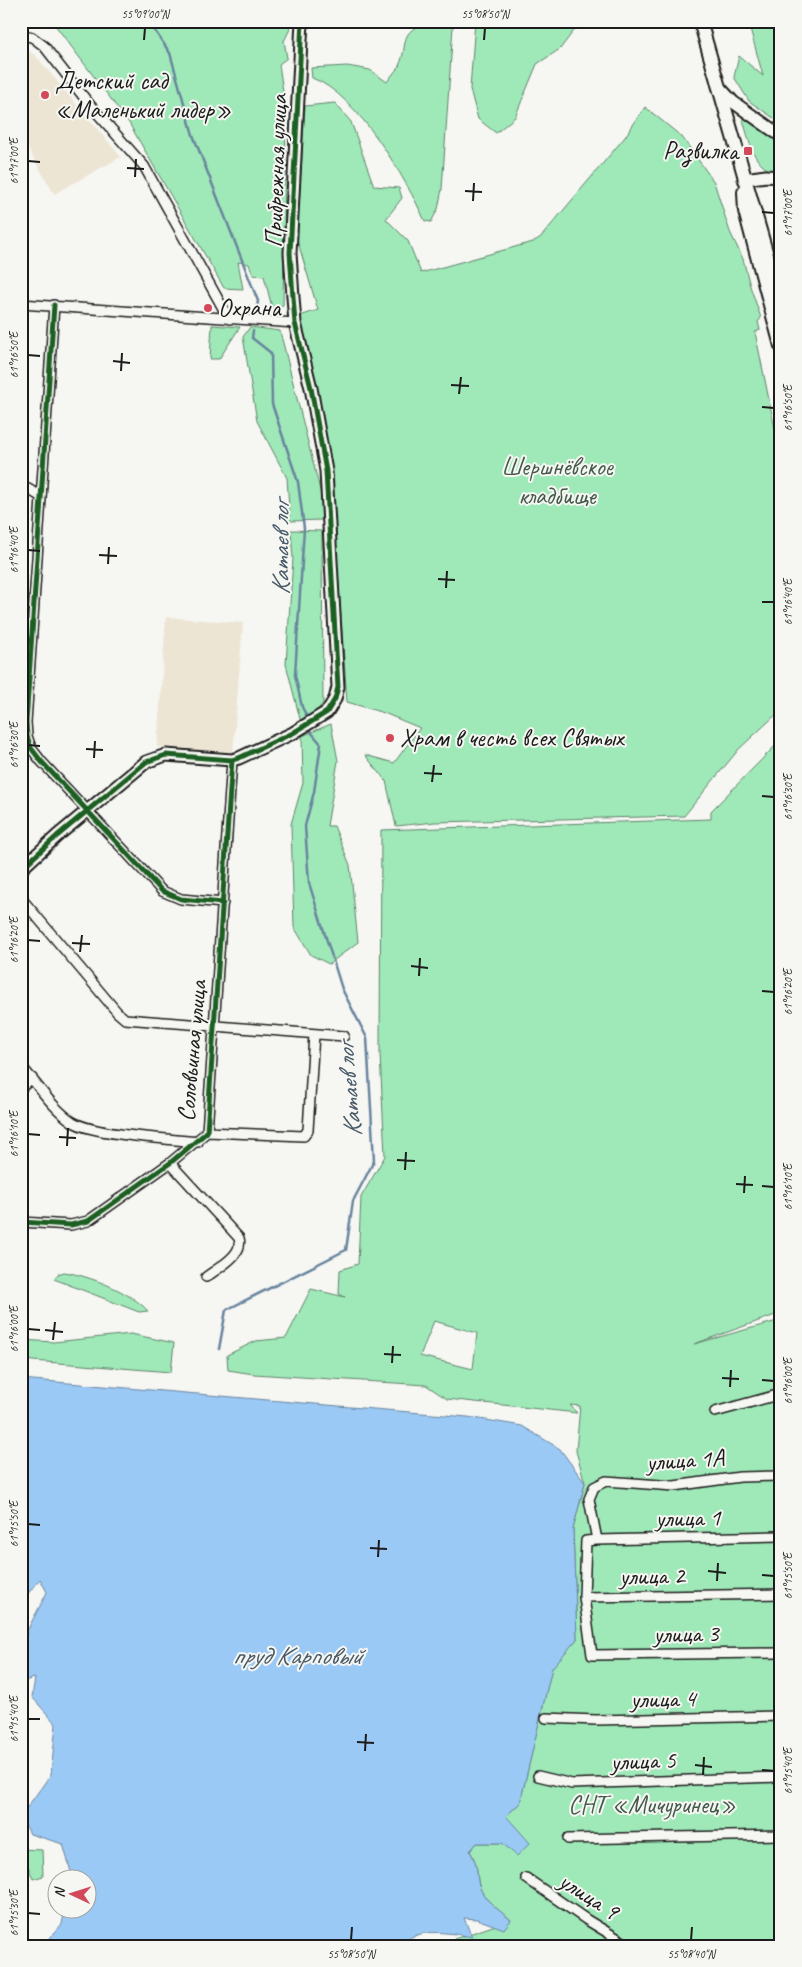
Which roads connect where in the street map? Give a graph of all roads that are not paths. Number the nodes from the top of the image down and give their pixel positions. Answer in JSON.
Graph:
{"nodes":[{"id":1,"x":302,"y":21,"type":"edge"},
{"id":2,"x":700,"y":21,"type":"edge"},
{"id":3,"x":21,"y":34,"type":"edge"},
{"id":4,"x":717,"y":85,"type":"junction"},
{"id":5,"x":781,"y":136,"type":"edge"},
{"id":6,"x":781,"y":177,"type":"edge"},
{"id":7,"x":744,"y":179,"type":"junction"},
{"id":8,"x":21,"y":304,"type":"edge"},
{"id":9,"x":781,"y":304,"type":"edge"},
{"id":10,"x":54,"y":305,"type":"junction"},
{"id":11,"x":229,"y":319,"type":"junction"},
{"id":12,"x":295,"y":323,"type":"junction"},
{"id":13,"x":781,"y":346,"type":"edge"},
{"id":14,"x":21,"y":485,"type":"edge"},
{"id":15,"x":40,"y":496,"type":"junction"},
{"id":16,"x":232,"y":760,"type":"junction"},
{"id":17,"x":88,"y":810,"type":"junction"},
{"id":18,"x":21,"y":869,"type":"edge"},
{"id":19,"x":21,"y":898,"type":"edge"},
{"id":20,"x":222,"y":903,"type":"junction"},
{"id":21,"x":214,"y":1027,"type":"junction"},
{"id":22,"x":314,"y":1034,"type":"junction"},
{"id":23,"x":344,"y":1036,"type":"dead end"},
{"id":24,"x":21,"y":1066,"type":"edge"},
{"id":25,"x":32,"y":1078,"type":"junction"},
{"id":26,"x":21,"y":1088,"type":"edge"},
{"id":27,"x":207,"y":1132,"type":"junction"},
{"id":28,"x":198,"y":1142,"type":"junction"},
{"id":29,"x":170,"y":1164,"type":"junction"},
{"id":30,"x":21,"y":1222,"type":"edge"},
{"id":31,"x":206,"y":1277,"type":"dead end"},
{"id":32,"x":781,"y":1394,"type":"edge"},
{"id":33,"x":715,"y":1412,"type":"dead end"},
{"id":34,"x":781,"y":1476,"type":"edge"},
{"id":35,"x":781,"y":1536,"type":"edge"},
{"id":36,"x":596,"y":1540,"type":"junction"},
{"id":37,"x":781,"y":1594,"type":"edge"},
{"id":38,"x":584,"y":1597,"type":"junction"},
{"id":39,"x":781,"y":1653,"type":"edge"},
{"id":40,"x":781,"y":1716,"type":"edge"},
{"id":41,"x":546,"y":1718,"type":"dead end"},
{"id":42,"x":538,"y":1776,"type":"dead end"},
{"id":43,"x":781,"y":1777,"type":"edge"},
{"id":44,"x":781,"y":1835,"type":"edge"},
{"id":45,"x":568,"y":1839,"type":"dead end"},
{"id":46,"x":526,"y":1878,"type":"dead end"},
{"id":47,"x":630,"y":1946,"type":"edge"}],
"edges":[{"from":1,"to":12,"type":"street","name":"Прибрежная улица"},
{"from":2,"to":4,"type":"main road"},
{"from":3,"to":11,"type":"street"},
{"from":4,"to":5,"type":"street"},
{"from":4,"to":7,"type":"main road"},
{"from":6,"to":7,"type":"street"},
{"from":7,"to":9,"type":"main road"},
{"from":7,"to":13,"type":"main road"},
{"from":8,"to":10,"type":"street"},
{"from":10,"to":11,"type":"street"},
{"from":10,"to":15,"type":"street"},
{"from":11,"to":12,"type":"street"},
{"from":12,"to":16,"type":"street","name":"Прибрежная улица"},
{"from":14,"to":15,"type":"street"},
{"from":15,"to":17,"type":"street"},
{"from":16,"to":17,"type":"street"},
{"from":16,"to":20,"type":"street","name":"Соловьиная улица"},
{"from":17,"to":18,"type":"street"},
{"from":17,"to":20,"type":"street"},
{"from":19,"to":21,"type":"street"},
{"from":20,"to":21,"type":"street","name":"Соловьиная улица"},
{"from":21,"to":22,"type":"street"},
{"from":21,"to":27,"type":"street","name":"Соловьиная улица"},
{"from":22,"to":23,"type":"street"},
{"from":22,"to":27,"type":"street"},
{"from":24,"to":25,"type":"street"},
{"from":25,"to":26,"type":"street"},
{"from":25,"to":28,"type":"street"},
{"from":27,"to":28,"type":"street","name":"Соловьиная улица"},
{"from":28,"to":29,"type":"street","name":"Соловьиная улица"},
{"from":29,"to":30,"type":"street","name":"Соловьиная улица"},
{"from":29,"to":31,"type":"street"},
{"from":32,"to":33,"type":"street","name":"улица 1А"},
{"from":34,"to":36,"type":"street","name":"улица 1А"},
{"from":35,"to":36,"type":"street","name":"улица 1"},
{"from":36,"to":38,"type":"street"},
{"from":37,"to":38,"type":"street","name":"улица 2"},
{"from":38,"to":39,"type":"street","name":"улица 3"},
{"from":40,"to":41,"type":"street","name":"улица 4"},
{"from":42,"to":43,"type":"street","name":"улица 5"},
{"from":44,"to":45,"type":"street"},
{"from":46,"to":47,"type":"street","name":"улица 9"}]}
